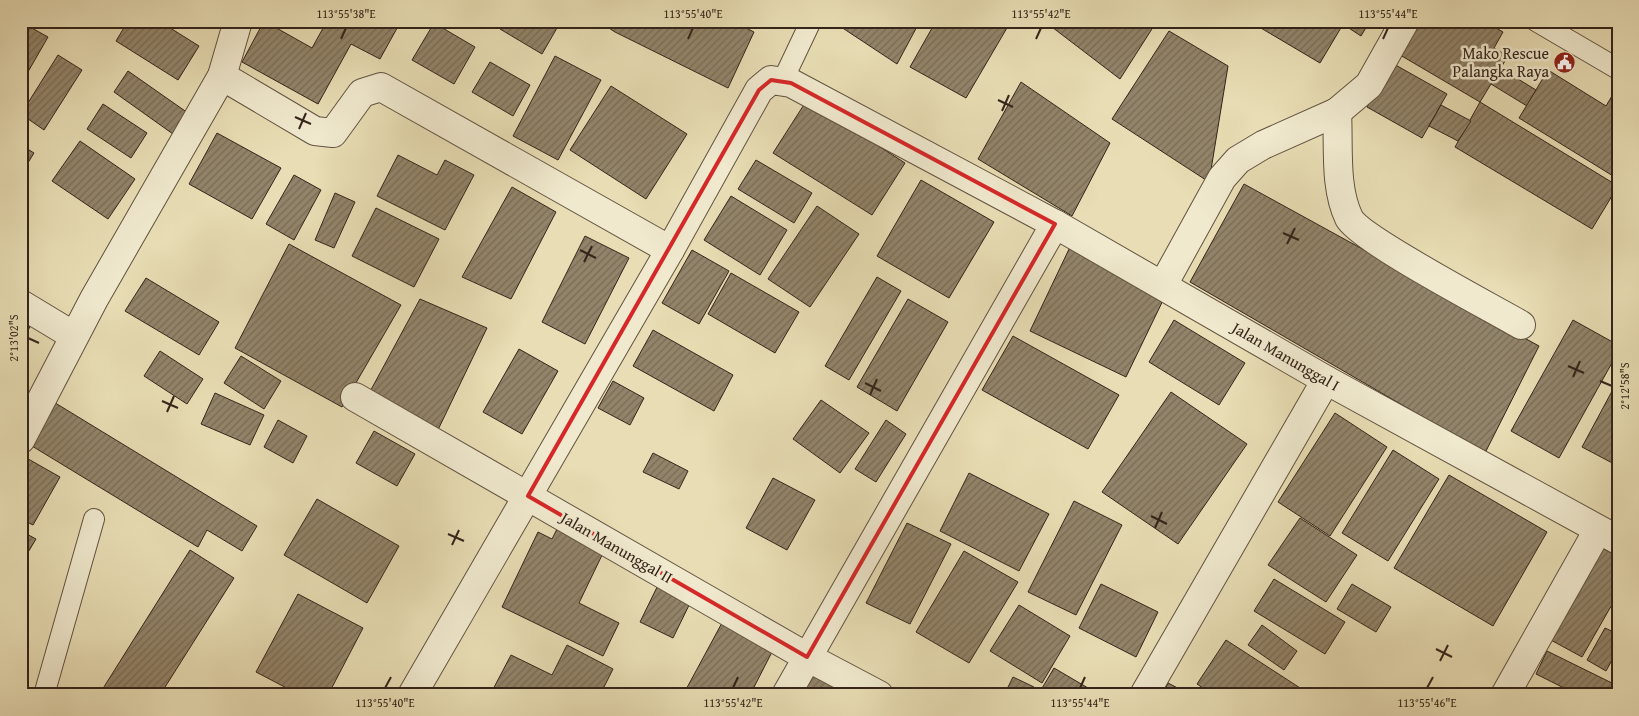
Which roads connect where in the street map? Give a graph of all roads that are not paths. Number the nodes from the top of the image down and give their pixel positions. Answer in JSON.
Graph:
{"nodes":[{"id":1,"x":238,"y":21,"type":"edge"},
{"id":2,"x":811,"y":21,"type":"edge"},
{"id":3,"x":1405,"y":21,"type":"edge"},
{"id":4,"x":1536,"y":21,"type":"edge"},
{"id":5,"x":1618,"y":69,"type":"edge"},
{"id":6,"x":222,"y":76,"type":"junction"},
{"id":7,"x":782,"y":82,"type":"junction"},
{"id":8,"x":1337,"y":112,"type":"junction"},
{"id":9,"x":1055,"y":224,"type":"junction"},
{"id":10,"x":670,"y":250,"type":"junction"},
{"id":11,"x":1163,"y":285,"type":"junction"},
{"id":12,"x":21,"y":304,"type":"edge"},
{"id":13,"x":1520,"y":325,"type":"dead end"},
{"id":14,"x":74,"y":336,"type":"junction"},
{"id":15,"x":1326,"y":380,"type":"junction"},
{"id":16,"x":356,"y":397,"type":"dead end"},
{"id":17,"x":21,"y":439,"type":"edge"},
{"id":18,"x":528,"y":496,"type":"junction"},
{"id":19,"x":94,"y":519,"type":"dead end"},
{"id":20,"x":1608,"y":535,"type":"edge"},
{"id":21,"x":807,"y":656,"type":"junction"},
{"id":22,"x":44,"y":695,"type":"edge"},
{"id":23,"x":412,"y":695,"type":"edge"},
{"id":24,"x":786,"y":695,"type":"edge"},
{"id":25,"x":879,"y":695,"type":"edge"},
{"id":26,"x":1144,"y":695,"type":"edge"},
{"id":27,"x":1505,"y":695,"type":"edge"}],
"edges":[{"from":1,"to":6,"type":"street"},
{"from":2,"to":7,"type":"lane"},
{"from":3,"to":8,"type":"street"},
{"from":4,"to":5,"type":"lane"},
{"from":6,"to":10,"type":"street"},
{"from":6,"to":14,"type":"street"},
{"from":7,"to":9,"type":"street","name":"Jalan Manunggal I"},
{"from":7,"to":10,"type":"street"},
{"from":8,"to":11,"type":"street"},
{"from":8,"to":13,"type":"street"},
{"from":9,"to":11,"type":"street","name":"Jalan Manunggal I"},
{"from":9,"to":21,"type":"street"},
{"from":10,"to":18,"type":"street"},
{"from":11,"to":15,"type":"street","name":"Jalan Manunggal I"},
{"from":12,"to":14,"type":"street"},
{"from":14,"to":17,"type":"street"},
{"from":15,"to":20,"type":"street","name":"Jalan Manunggal I"},
{"from":15,"to":26,"type":"street"},
{"from":16,"to":18,"type":"street","name":"Jalan Manunggal II"},
{"from":18,"to":21,"type":"street","name":"Jalan Manunggal II"},
{"from":18,"to":23,"type":"street"},
{"from":19,"to":22,"type":"lane"},
{"from":20,"to":27,"type":"street"},
{"from":21,"to":24,"type":"street"},
{"from":21,"to":25,"type":"street","name":"Jalan Manunggal II"}]}
